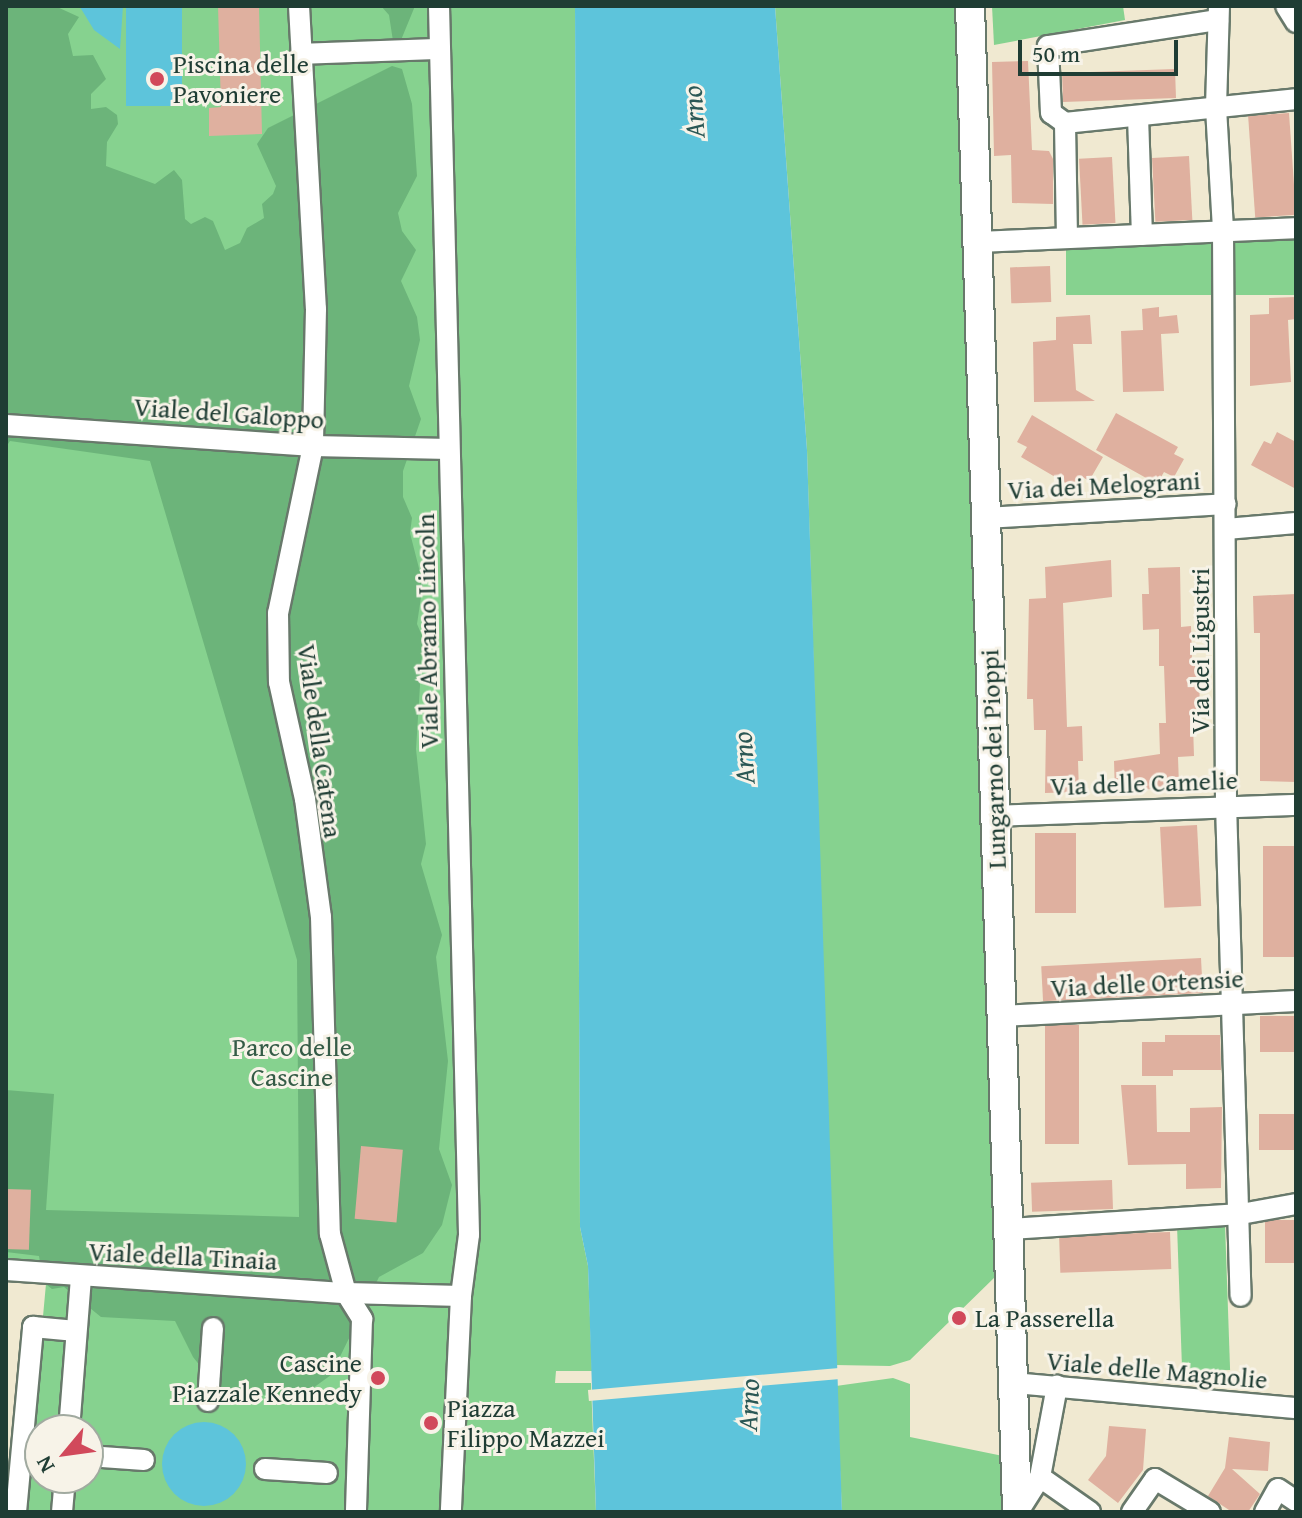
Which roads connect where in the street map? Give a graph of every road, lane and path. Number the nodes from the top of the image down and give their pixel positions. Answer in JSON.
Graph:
{"nodes":[{"id":1,"x":299,"y":6,"type":"edge"},
{"id":2,"x":439,"y":6,"type":"edge"},
{"id":3,"x":970,"y":6,"type":"edge"},
{"id":4,"x":1286,"y":6,"type":"edge"},
{"id":5,"x":1218,"y":13,"type":"edge"},
{"id":6,"x":1296,"y":22,"type":"edge"},
{"id":7,"x":440,"y":49,"type":"junction"},
{"id":8,"x":301,"y":54,"type":"junction"},
{"id":9,"x":1296,"y":99,"type":"edge"},
{"id":10,"x":1216,"y":108,"type":"junction"},
{"id":11,"x":1138,"y":116,"type":"junction"},
{"id":12,"x":1065,"y":123,"type":"junction"},
{"id":13,"x":1296,"y":228,"type":"edge"},
{"id":14,"x":1223,"y":230,"type":"junction"},
{"id":15,"x":1142,"y":235,"type":"junction"},
{"id":16,"x":1067,"y":238,"type":"junction"},
{"id":17,"x":977,"y":242,"type":"junction"},
{"id":18,"x":6,"y":425,"type":"edge"},
{"id":19,"x":313,"y":446,"type":"junction"},
{"id":20,"x":449,"y":449,"type":"junction"},
{"id":21,"x":1226,"y":504,"type":"junction"},
{"id":22,"x":985,"y":518,"type":"junction"},
{"id":23,"x":1296,"y":523,"type":"edge"},
{"id":24,"x":1226,"y":529,"type":"junction"},
{"id":25,"x":1226,"y":804,"type":"junction"},
{"id":26,"x":1296,"y":805,"type":"edge"},
{"id":27,"x":995,"y":816,"type":"junction"},
{"id":28,"x":1296,"y":1001,"type":"edge"},
{"id":29,"x":1231,"y":1005,"type":"junction"},
{"id":30,"x":1001,"y":1016,"type":"junction"},
{"id":31,"x":1296,"y":1204,"type":"edge"},
{"id":32,"x":1241,"y":1214,"type":"junction"},
{"id":33,"x":1010,"y":1229,"type":"junction"},
{"id":34,"x":6,"y":1270,"type":"edge"},
{"id":35,"x":81,"y":1277,"type":"junction"},
{"id":36,"x":461,"y":1296,"type":"junction"},
{"id":37,"x":1241,"y":1296,"type":"dead end"},
{"id":38,"x":350,"y":1297,"type":"junction"},
{"id":39,"x":213,"y":1328,"type":"dead end"},
{"id":40,"x":76,"y":1331,"type":"junction"},
{"id":41,"x":1014,"y":1383,"type":"junction"},
{"id":42,"x":1057,"y":1386,"type":"junction"},
{"id":43,"x":208,"y":1401,"type":"dead end"},
{"id":44,"x":1296,"y":1408,"type":"edge"},
{"id":45,"x":31,"y":1414,"type":"edge"},
{"id":46,"x":70,"y":1414,"type":"edge"},
{"id":47,"x":104,"y":1457,"type":"edge"},
{"id":48,"x":144,"y":1460,"type":"dead end"},
{"id":49,"x":265,"y":1469,"type":"dead end"},
{"id":50,"x":327,"y":1473,"type":"dead end"},
{"id":51,"x":1040,"y":1477,"type":"junction"},
{"id":52,"x":24,"y":1479,"type":"edge"},
{"id":53,"x":1296,"y":1501,"type":"edge"},
{"id":54,"x":16,"y":1512,"type":"edge"},
{"id":55,"x":356,"y":1512,"type":"edge"},
{"id":56,"x":451,"y":1512,"type":"edge"},
{"id":57,"x":1018,"y":1512,"type":"edge"},
{"id":58,"x":1090,"y":1512,"type":"edge"},
{"id":59,"x":1132,"y":1512,"type":"edge"},
{"id":60,"x":1210,"y":1512,"type":"edge"},
{"id":61,"x":1265,"y":1512,"type":"edge"}],
"edges":[{"from":1,"to":8,"type":"street","name":"Viale della Catena"},
{"from":2,"to":7,"type":"street","name":"Viale Abramo Lincoln"},
{"from":3,"to":17,"type":"street","name":"Lungarno dei Pioppi"},
{"from":4,"to":6,"type":"street"},
{"from":5,"to":10,"type":"street","name":"Via dei Ligustri"},
{"from":5,"to":12,"type":"street"},
{"from":7,"to":8,"type":"street"},
{"from":7,"to":20,"type":"street","name":"Viale Abramo Lincoln"},
{"from":8,"to":19,"type":"street","name":"Viale della Catena"},
{"from":9,"to":10,"type":"street"},
{"from":10,"to":11,"type":"street"},
{"from":10,"to":14,"type":"street","name":"Via dei Ligustri"},
{"from":11,"to":12,"type":"street"},
{"from":11,"to":15,"type":"street"},
{"from":12,"to":16,"type":"street"},
{"from":13,"to":14,"type":"street"},
{"from":14,"to":15,"type":"street"},
{"from":14,"to":21,"type":"street","name":"Via dei Ligustri"},
{"from":15,"to":16,"type":"street"},
{"from":16,"to":17,"type":"street"},
{"from":17,"to":22,"type":"street","name":"Lungarno dei Pioppi"},
{"from":18,"to":19,"type":"street","name":"Viale del Galoppo"},
{"from":19,"to":20,"type":"street","name":"Viale del Galoppo"},
{"from":19,"to":38,"type":"street","name":"Viale della Catena"},
{"from":20,"to":36,"type":"street","name":"Viale Abramo Lincoln"},
{"from":21,"to":22,"type":"street","name":"Via dei Melograni"},
{"from":21,"to":24,"type":"street","name":"Via dei Ligustri"},
{"from":22,"to":27,"type":"street","name":"Lungarno dei Pioppi"},
{"from":23,"to":24,"type":"street"},
{"from":24,"to":25,"type":"street","name":"Via dei Ligustri"},
{"from":25,"to":26,"type":"street","name":"Via delle Camelie"},
{"from":25,"to":27,"type":"street","name":"Via delle Camelie"},
{"from":25,"to":29,"type":"street","name":"Via dei Ligustri"},
{"from":27,"to":30,"type":"street","name":"Lungarno dei Pioppi"},
{"from":28,"to":29,"type":"street","name":"Via delle Ortensie"},
{"from":29,"to":30,"type":"street","name":"Via delle Ortensie"},
{"from":29,"to":32,"type":"street","name":"Via dei Ligustri"},
{"from":30,"to":33,"type":"street","name":"Lungarno dei Pioppi"},
{"from":31,"to":32,"type":"street"},
{"from":32,"to":33,"type":"street"},
{"from":32,"to":37,"type":"street","name":"Via dei Ligustri"},
{"from":33,"to":41,"type":"street","name":"Lungarno dei Pioppi"},
{"from":34,"to":35,"type":"street","name":"Viale della Tinaia"},
{"from":35,"to":38,"type":"street","name":"Viale della Tinaia"},
{"from":35,"to":40,"type":"street"},
{"from":36,"to":38,"type":"street"},
{"from":36,"to":56,"type":"street","name":"Viale Abramo Lincoln"},
{"from":38,"to":55,"type":"street","name":"Viale della Catena"},
{"from":39,"to":43,"type":"street"},
{"from":40,"to":45,"type":"street"},
{"from":40,"to":46,"type":"street"},
{"from":41,"to":42,"type":"street","name":"Viale delle Magnolie"},
{"from":41,"to":57,"type":"street","name":"Lungarno dei Pioppi"},
{"from":42,"to":44,"type":"street","name":"Viale delle Magnolie"},
{"from":42,"to":51,"type":"street","name":"Lungarno dei Pioppi"},
{"from":47,"to":48,"type":"street"},
{"from":49,"to":50,"type":"street"},
{"from":51,"to":57,"type":"street","name":"Lungarno dei Pioppi"},
{"from":51,"to":58,"type":"street"},
{"from":52,"to":54,"type":"street"},
{"from":53,"to":61,"type":"street"},
{"from":59,"to":60,"type":"street"}]}
